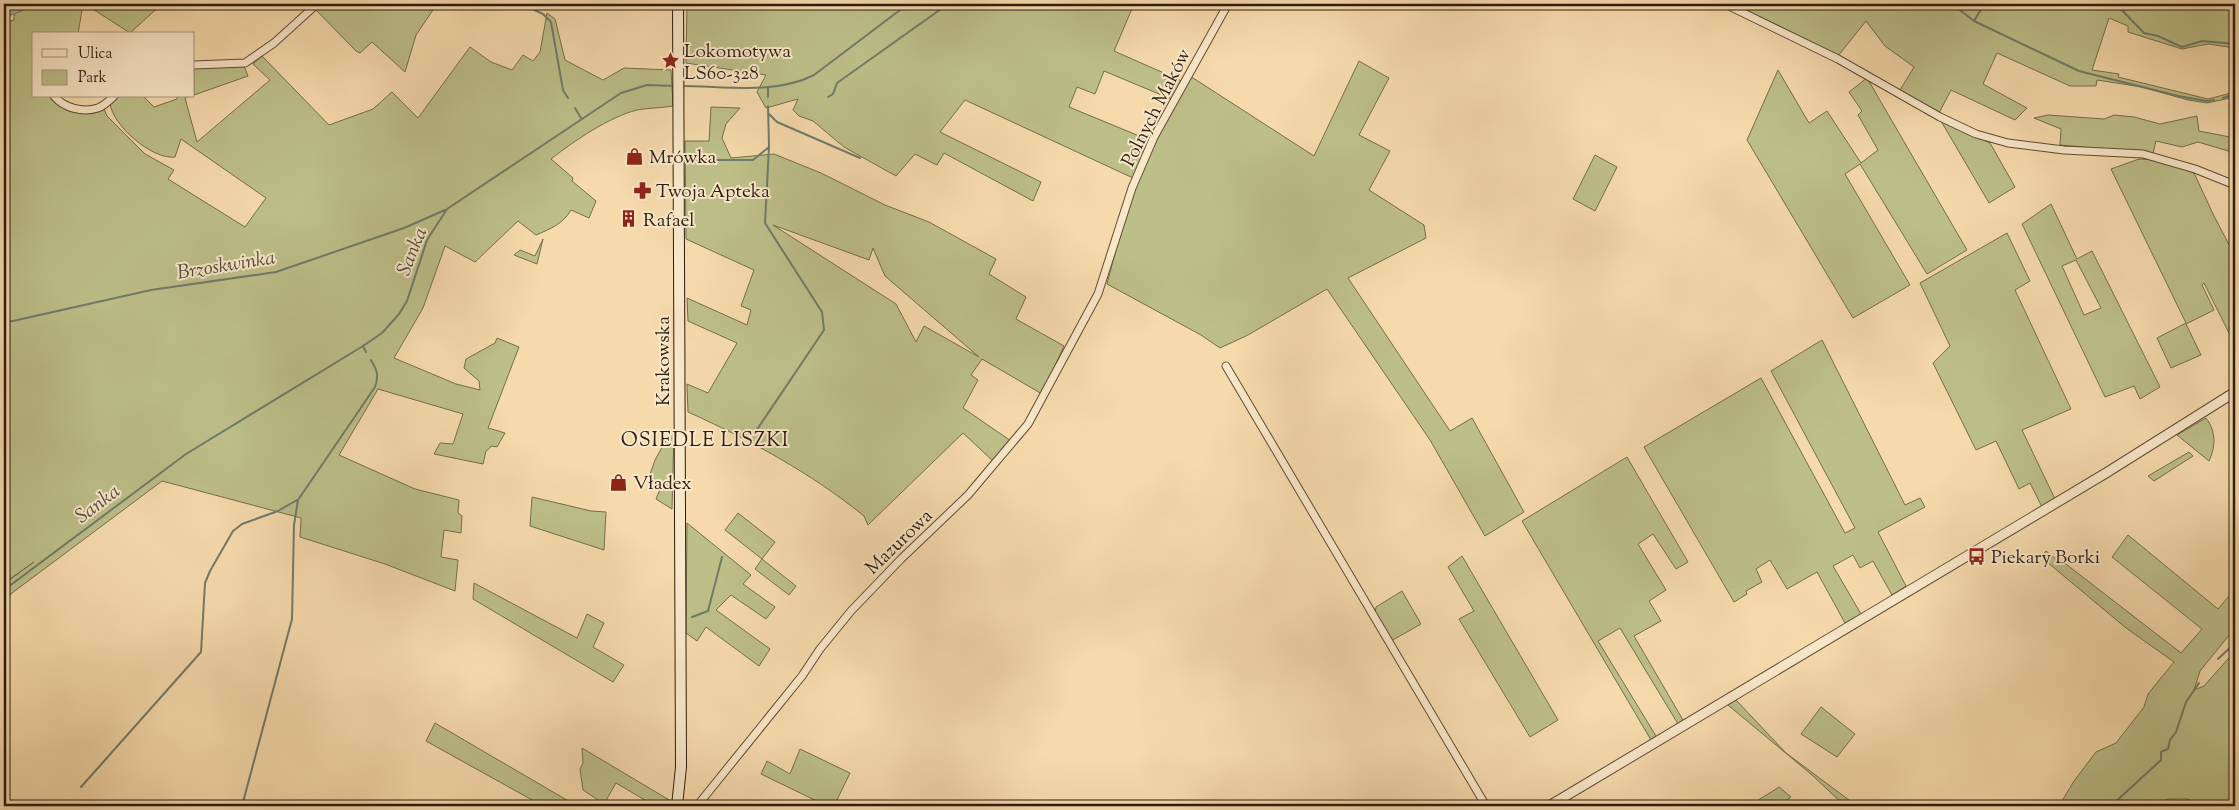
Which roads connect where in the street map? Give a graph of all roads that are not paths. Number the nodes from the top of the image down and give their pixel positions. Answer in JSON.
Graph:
{"nodes":[{"id":1,"x":317,"y":4,"type":"edge"},
{"id":2,"x":678,"y":4,"type":"edge"},
{"id":3,"x":1228,"y":4,"type":"edge"},
{"id":4,"x":1725,"y":4,"type":"edge"},
{"id":5,"x":195,"y":65,"type":"edge"},
{"id":6,"x":56,"y":98,"type":"edge"},
{"id":7,"x":112,"y":98,"type":"edge"},
{"id":8,"x":2235,"y":186,"type":"edge"},
{"id":9,"x":1101,"y":286,"type":"joint"},
{"id":10,"x":1226,"y":366,"type":"dead end"},
{"id":11,"x":2235,"y":392,"type":"edge"},
{"id":12,"x":677,"y":806,"type":"edge"},
{"id":13,"x":697,"y":806,"type":"edge"},
{"id":14,"x":1486,"y":806,"type":"edge"},
{"id":15,"x":1550,"y":806,"type":"edge"}],
"edges":[{"from":1,"to":5,"type":"street"},
{"from":2,"to":12,"type":"main road","name":"Krakowska"},
{"from":3,"to":9,"type":"street","name":"Polnych Maków"},
{"from":4,"to":8,"type":"street"},
{"from":6,"to":7,"type":"street"},
{"from":9,"to":13,"type":"street","name":"Mazurowa"},
{"from":10,"to":14,"type":"street"},
{"from":11,"to":15,"type":"street"}]}
